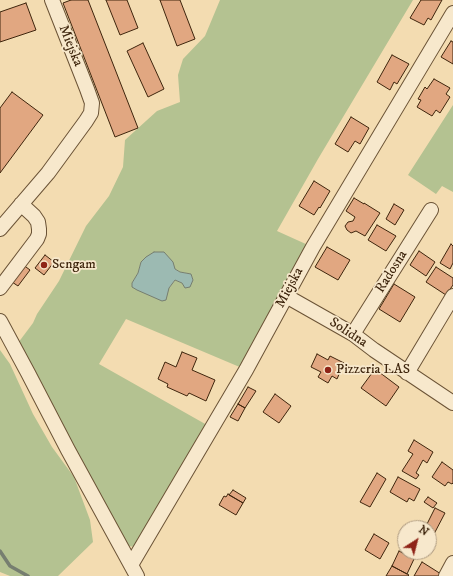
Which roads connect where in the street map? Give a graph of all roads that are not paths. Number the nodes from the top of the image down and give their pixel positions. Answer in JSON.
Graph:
{"nodes":[{"id":1,"x":52,"y":0,"type":"edge"},
{"id":2,"x":453,"y":14,"type":"edge"},
{"id":3,"x":21,"y":204,"type":"junction"},
{"id":4,"x":431,"y":210,"type":"dead end"},
{"id":5,"x":0,"y":229,"type":"edge"},
{"id":6,"x":0,"y":288,"type":"edge"},
{"id":7,"x":286,"y":296,"type":"junction"},
{"id":8,"x":453,"y":296,"type":"edge"},
{"id":9,"x":0,"y":321,"type":"edge"},
{"id":10,"x":353,"y":334,"type":"junction"},
{"id":11,"x":407,"y":373,"type":"junction"},
{"id":12,"x":453,"y":403,"type":"edge"},
{"id":13,"x":453,"y":562,"type":"edge"},
{"id":14,"x":134,"y":571,"type":"edge"},
{"id":15,"x":446,"y":576,"type":"edge"}],
"edges":[{"from":1,"to":3,"type":"street","name":"Miejska"},
{"from":2,"to":7,"type":"street","name":"Miejska"},
{"from":3,"to":5,"type":"street","name":"Miejska"},
{"from":3,"to":6,"type":"street"},
{"from":4,"to":10,"type":"street","name":"Radosna"},
{"from":7,"to":10,"type":"street","name":"Solidna"},
{"from":7,"to":14,"type":"street","name":"Miejska"},
{"from":8,"to":11,"type":"street"},
{"from":9,"to":14,"type":"street","name":"Miejska"},
{"from":10,"to":11,"type":"street","name":"Solidna"},
{"from":11,"to":12,"type":"street","name":"Solidna"},
{"from":13,"to":15,"type":"street"}]}
